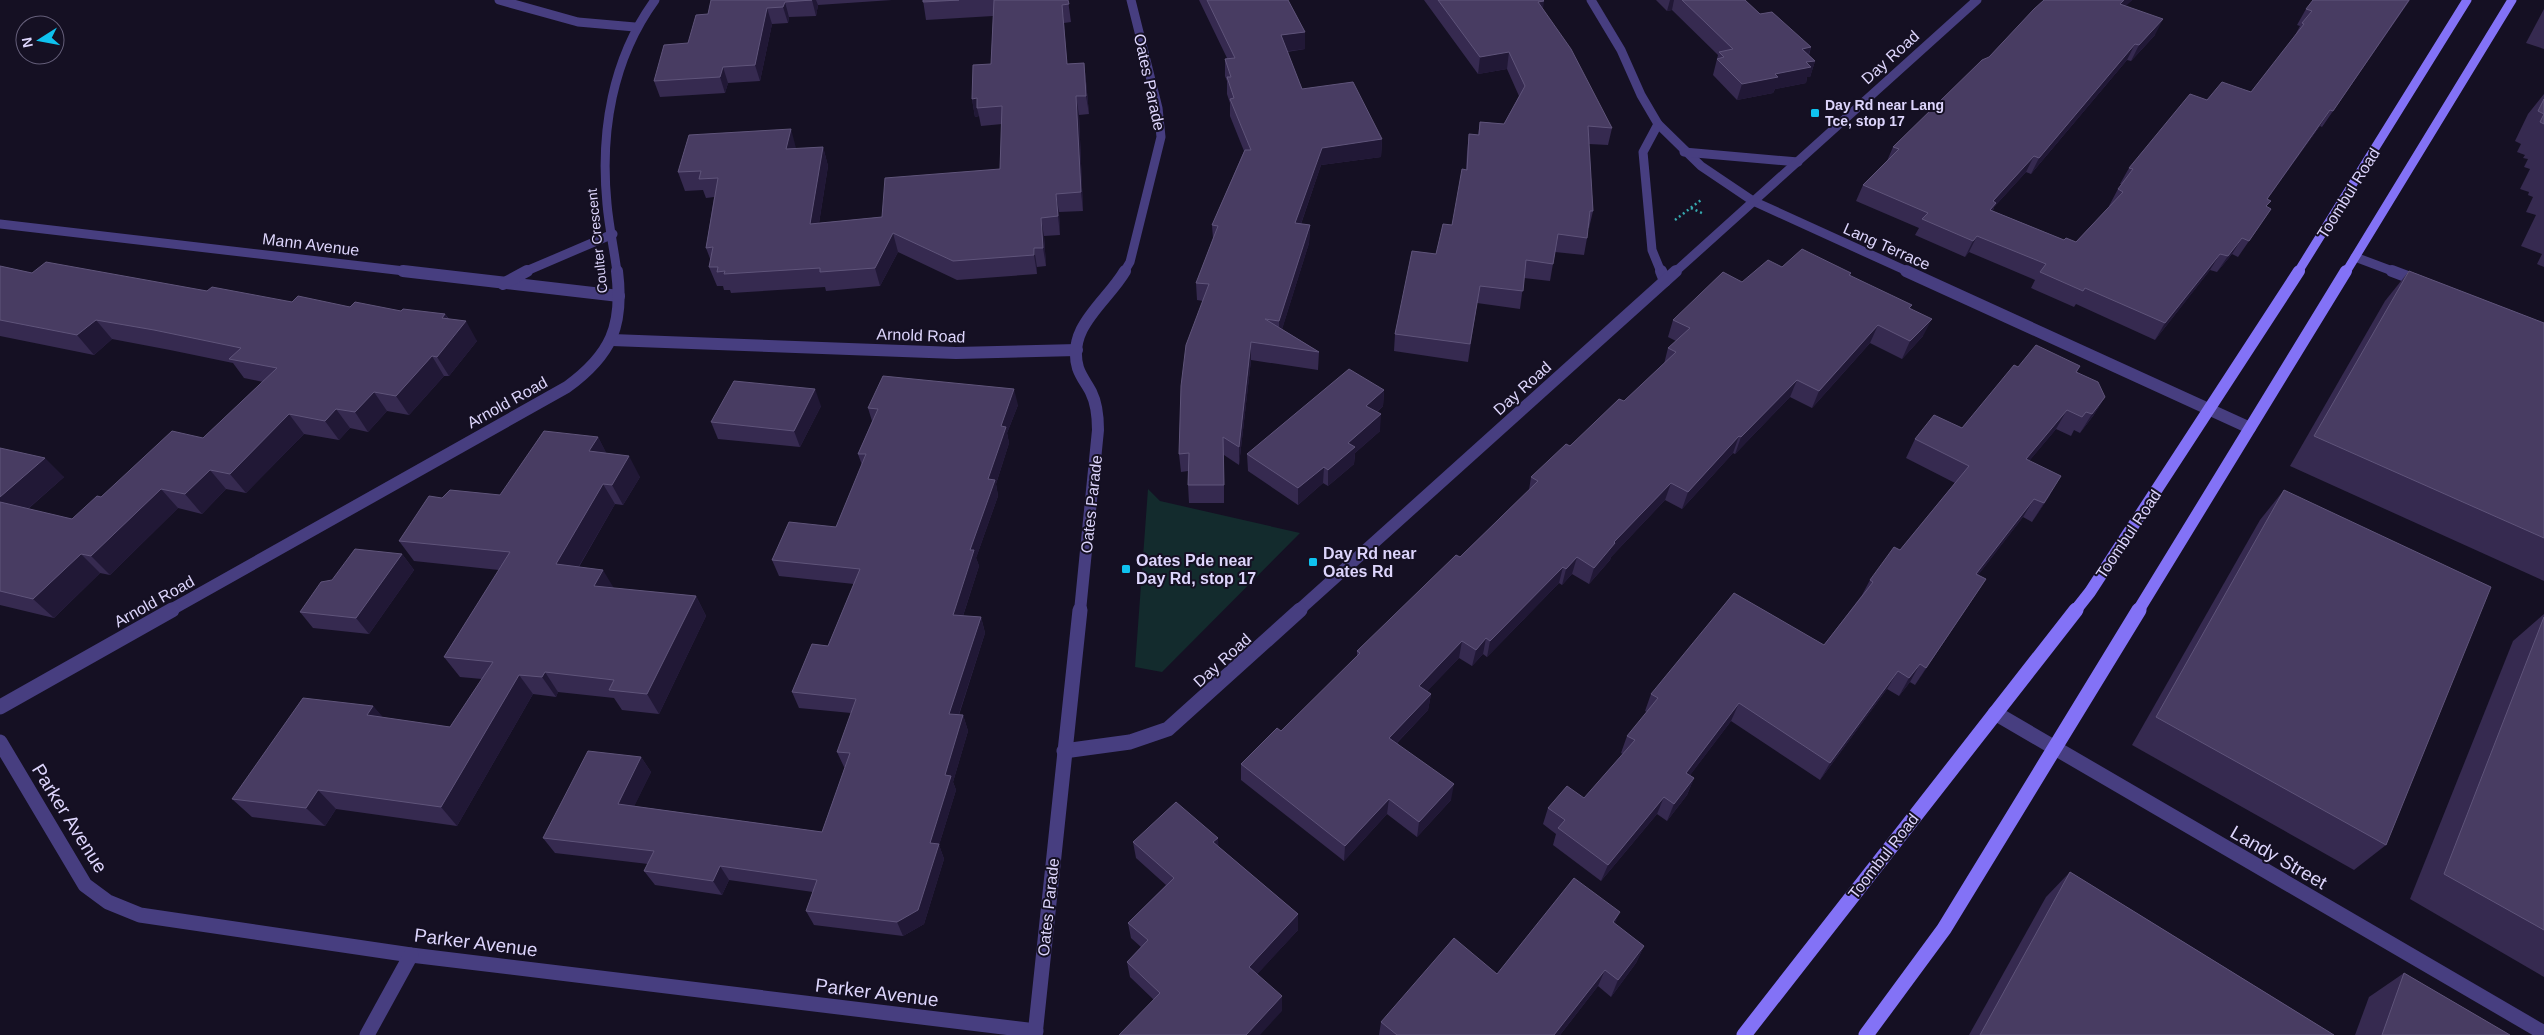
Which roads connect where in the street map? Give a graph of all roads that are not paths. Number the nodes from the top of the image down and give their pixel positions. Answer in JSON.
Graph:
{"nodes":[{"id":1,"x":499,"y":0,"type":"edge"},
{"id":2,"x":655,"y":0,"type":"edge"},
{"id":3,"x":1131,"y":0,"type":"edge"},
{"id":4,"x":1591,"y":0,"type":"edge"},
{"id":5,"x":1977,"y":0,"type":"edge"},
{"id":6,"x":2467,"y":0,"type":"edge"},
{"id":7,"x":2512,"y":0,"type":"edge"},
{"id":8,"x":635,"y":27,"type":"junction"},
{"id":9,"x":1658,"y":124,"type":"junction"},
{"id":10,"x":1684,"y":152,"type":"junction"},
{"id":11,"x":1798,"y":162,"type":"junction"},
{"id":12,"x":1753,"y":201,"type":"junction"},
{"id":13,"x":0,"y":224,"type":"edge"},
{"id":14,"x":613,"y":234,"type":"junction"},
{"id":15,"x":2355,"y":257,"type":"junction"},
{"id":16,"x":1665,"y":281,"type":"junction"},
{"id":17,"x":503,"y":284,"type":"junction"},
{"id":18,"x":2434,"y":286,"type":"edge"},
{"id":19,"x":619,"y":296,"type":"junction"},
{"id":20,"x":612,"y":340,"type":"junction"},
{"id":21,"x":1077,"y":350,"type":"junction"},
{"id":22,"x":2209,"y":410,"type":"junction"},
{"id":23,"x":2250,"y":428,"type":"junction"},
{"id":24,"x":0,"y":707,"type":"edge"},
{"id":25,"x":1995,"y":713,"type":"junction"},
{"id":26,"x":0,"y":742,"type":"edge"},
{"id":27,"x":2054,"y":750,"type":"junction"},
{"id":28,"x":1064,"y":751,"type":"junction"},
{"id":29,"x":411,"y":954,"type":"junction"},
{"id":30,"x":1036,"y":1033,"type":"edge"},
{"id":31,"x":2544,"y":1033,"type":"edge"},
{"id":32,"x":366,"y":1035,"type":"edge"},
{"id":33,"x":1744,"y":1035,"type":"edge"},
{"id":34,"x":1866,"y":1035,"type":"edge"}],
"edges":[{"from":1,"to":8,"type":"street"},
{"from":2,"to":8,"type":"street","name":"Coulter Crescent"},
{"from":3,"to":21,"type":"street","name":"Oates Parade"},
{"from":4,"to":9,"type":"street","name":"Lang Terrace"},
{"from":5,"to":11,"type":"street","name":"Day Road"},
{"from":6,"to":22,"type":"main road","name":"Toombul Road"},
{"from":7,"to":15,"type":"main road"},
{"from":8,"to":14,"type":"street","name":"Coulter Crescent"},
{"from":9,"to":10,"type":"street","name":"Lang Terrace"},
{"from":9,"to":16,"type":"street"},
{"from":10,"to":11,"type":"street"},
{"from":10,"to":12,"type":"street","name":"Lang Terrace"},
{"from":11,"to":12,"type":"street","name":"Day Road"},
{"from":12,"to":16,"type":"street","name":"Day Road"},
{"from":12,"to":22,"type":"street","name":"Lang Terrace"},
{"from":13,"to":17,"type":"street","name":"Mann Avenue"},
{"from":14,"to":17,"type":"street"},
{"from":14,"to":19,"type":"street","name":"Coulter Crescent"},
{"from":15,"to":18,"type":"street"},
{"from":15,"to":23,"type":"main road"},
{"from":16,"to":28,"type":"street","name":"Day Road"},
{"from":17,"to":19,"type":"street","name":"Mann Avenue"},
{"from":19,"to":20,"type":"street","name":"Coulter Crescent"},
{"from":20,"to":21,"type":"street","name":"Arnold Road"},
{"from":20,"to":24,"type":"street","name":"Arnold Road"},
{"from":21,"to":28,"type":"street","name":"Oates Parade"},
{"from":22,"to":23,"type":"street","name":"Lang Terrace"},
{"from":22,"to":25,"type":"main road","name":"Toombul Road"},
{"from":23,"to":27,"type":"main road"},
{"from":25,"to":27,"type":"street","name":"Landy Street"},
{"from":25,"to":33,"type":"main road","name":"Toombul Road"},
{"from":26,"to":29,"type":"street","name":"Parker Avenue"},
{"from":27,"to":31,"type":"street","name":"Landy Street"},
{"from":27,"to":34,"type":"main road"},
{"from":28,"to":30,"type":"street","name":"Oates Parade"},
{"from":29,"to":30,"type":"street","name":"Parker Avenue"},
{"from":29,"to":32,"type":"street"}]}
